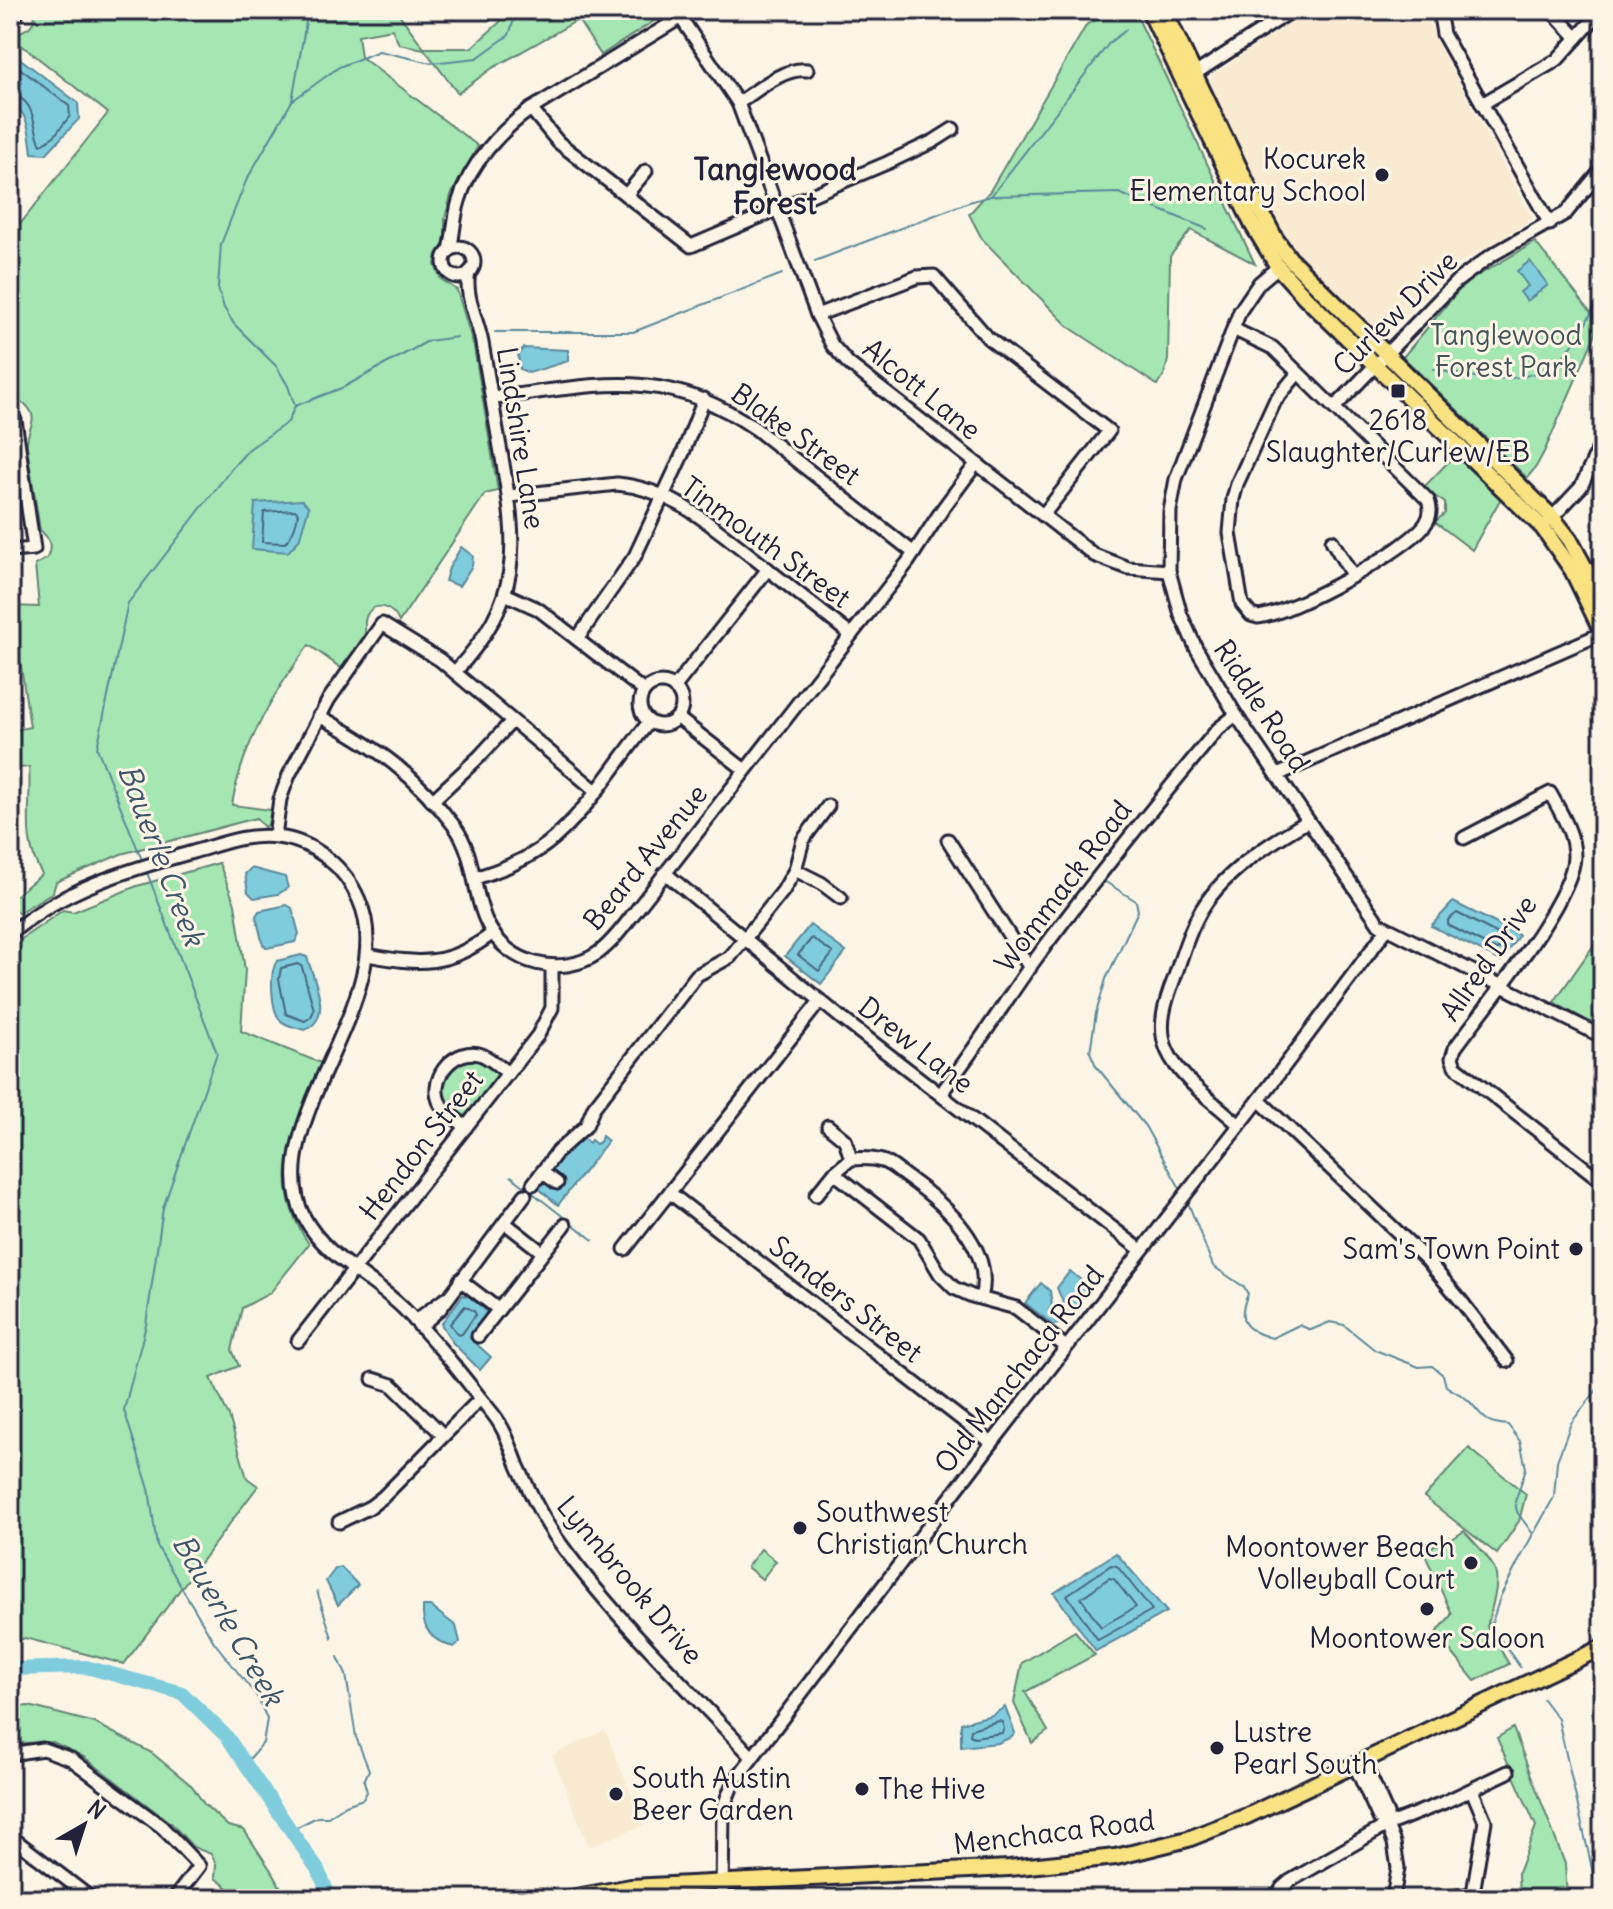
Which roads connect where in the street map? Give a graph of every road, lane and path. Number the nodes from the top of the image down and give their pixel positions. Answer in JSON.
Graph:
{"nodes":[{"id":1,"x":693,"y":10,"type":"edge"},
{"id":2,"x":1149,"y":10,"type":"edge"},
{"id":3,"x":1164,"y":10,"type":"edge"},
{"id":4,"x":1293,"y":10,"type":"edge"},
{"id":5,"x":1439,"y":10,"type":"edge"},
{"id":6,"x":1551,"y":10,"type":"edge"},
{"id":7,"x":1602,"y":10,"type":"edge"},
{"id":8,"x":681,"y":18,"type":"junction"},
{"id":9,"x":1577,"y":38,"type":"junction"},
{"id":10,"x":807,"y":70,"type":"dead end"},
{"id":11,"x":1188,"y":78,"type":"junction"},
{"id":12,"x":738,"y":103,"type":"junction"},
{"id":13,"x":1482,"y":104,"type":"junction"},
{"id":14,"x":531,"y":109,"type":"junction"},
{"id":15,"x":953,"y":129,"type":"dead end"},
{"id":16,"x":1603,"y":168,"type":"edge"},
{"id":17,"x":646,"y":171,"type":"dead end"},
{"id":18,"x":626,"y":195,"type":"junction"},
{"id":19,"x":777,"y":208,"type":"junction"},
{"id":20,"x":1550,"y":224,"type":"junction"},
{"id":21,"x":454,"y":227,"type":"junction"},
{"id":22,"x":464,"y":248,"type":"junction"},
{"id":23,"x":450,"y":250,"type":"junction"},
{"id":24,"x":1278,"y":267,"type":"junction"},
{"id":25,"x":469,"y":272,"type":"junction"},
{"id":26,"x":456,"y":276,"type":"junction"},
{"id":27,"x":468,"y":293,"type":"junction"},
{"id":28,"x":817,"y":315,"type":"junction"},
{"id":29,"x":1233,"y":329,"type":"junction"},
{"id":30,"x":1380,"y":360,"type":"junction"},
{"id":31,"x":1298,"y":373,"type":"junction"},
{"id":32,"x":492,"y":398,"type":"junction"},
{"id":33,"x":704,"y":399,"type":"junction"},
{"id":34,"x":1334,"y":408,"type":"junction"},
{"id":35,"x":13,"y":420,"type":"edge"},
{"id":36,"x":1603,"y":439,"type":"edge"},
{"id":37,"x":976,"y":464,"type":"junction"},
{"id":38,"x":664,"y":495,"type":"junction"},
{"id":39,"x":509,"y":496,"type":"junction"},
{"id":40,"x":1043,"y":515,"type":"junction"},
{"id":41,"x":1548,"y":523,"type":"junction"},
{"id":42,"x":1332,"y":541,"type":"dead end"},
{"id":43,"x":10,"y":551,"type":"edge"},
{"id":44,"x":914,"y":553,"type":"junction"},
{"id":45,"x":768,"y":569,"type":"junction"},
{"id":46,"x":1169,"y":571,"type":"junction"},
{"id":47,"x":1352,"y":575,"type":"junction"},
{"id":48,"x":505,"y":594,"type":"junction"},
{"id":49,"x":1603,"y":599,"type":"edge"},
{"id":50,"x":1603,"y":634,"type":"edge"},
{"id":51,"x":851,"y":635,"type":"junction"},
{"id":52,"x":577,"y":639,"type":"junction"},
{"id":53,"x":455,"y":672,"type":"junction"},
{"id":54,"x":674,"y":688,"type":"junction"},
{"id":55,"x":644,"y":691,"type":"junction"},
{"id":56,"x":1236,"y":715,"type":"junction"},
{"id":57,"x":319,"y":716,"type":"junction"},
{"id":58,"x":678,"y":718,"type":"junction"},
{"id":59,"x":512,"y":721,"type":"junction"},
{"id":60,"x":649,"y":722,"type":"junction"},
{"id":61,"x":745,"y":770,"type":"junction"},
{"id":62,"x":1277,"y":775,"type":"junction"},
{"id":63,"x":595,"y":790,"type":"junction"},
{"id":64,"x":432,"y":801,"type":"junction"},
{"id":65,"x":828,"y":806,"type":"dead end"},
{"id":66,"x":1308,"y":821,"type":"junction"},
{"id":67,"x":275,"y":836,"type":"junction"},
{"id":68,"x":1464,"y":838,"type":"dead end"},
{"id":69,"x":948,"y":840,"type":"dead end"},
{"id":70,"x":795,"y":870,"type":"junction"},
{"id":71,"x":665,"y":873,"type":"junction"},
{"id":72,"x":475,"y":878,"type":"junction"},
{"id":73,"x":841,"y":898,"type":"dead end"},
{"id":74,"x":12,"y":928,"type":"edge"},
{"id":75,"x":1387,"y":929,"type":"junction"},
{"id":76,"x":493,"y":933,"type":"junction"},
{"id":77,"x":745,"y":939,"type":"junction"},
{"id":78,"x":368,"y":955,"type":"junction"},
{"id":79,"x":552,"y":966,"type":"junction"},
{"id":80,"x":1030,"y":968,"type":"junction"},
{"id":81,"x":1503,"y":985,"type":"junction"},
{"id":82,"x":820,"y":1001,"type":"junction"},
{"id":83,"x":1603,"y":1037,"type":"edge"},
{"id":84,"x":508,"y":1073,"type":"junction"},
{"id":85,"x":942,"y":1096,"type":"junction"},
{"id":86,"x":1259,"y":1100,"type":"junction"},
{"id":87,"x":1239,"y":1125,"type":"junction"},
{"id":88,"x":828,"y":1126,"type":"dead end"},
{"id":89,"x":466,"y":1127,"type":"junction"},
{"id":90,"x":851,"y":1159,"type":"junction"},
{"id":91,"x":542,"y":1172,"type":"junction"},
{"id":92,"x":834,"y":1173,"type":"junction"},
{"id":93,"x":1603,"y":1182,"type":"edge"},
{"id":94,"x":557,"y":1183,"type":"dead end"},
{"id":95,"x":533,"y":1184,"type":"dead end"},
{"id":96,"x":670,"y":1193,"type":"junction"},
{"id":97,"x":525,"y":1195,"type":"dead end"},
{"id":98,"x":816,"y":1195,"type":"dead end"},
{"id":99,"x":505,"y":1223,"type":"junction"},
{"id":100,"x":565,"y":1225,"type":"dead end"},
{"id":101,"x":625,"y":1249,"type":"dead end"},
{"id":102,"x":1141,"y":1250,"type":"junction"},
{"id":103,"x":542,"y":1252,"type":"junction"},
{"id":104,"x":354,"y":1270,"type":"junction"},
{"id":105,"x":460,"y":1280,"type":"junction"},
{"id":106,"x":981,"y":1298,"type":"junction"},
{"id":107,"x":498,"y":1309,"type":"junction"},
{"id":108,"x":417,"y":1324,"type":"junction"},
{"id":109,"x":478,"y":1336,"type":"dead end"},
{"id":110,"x":298,"y":1341,"type":"dead end"},
{"id":111,"x":1066,"y":1347,"type":"junction"},
{"id":112,"x":1507,"y":1361,"type":"dead end"},
{"id":113,"x":373,"y":1379,"type":"dead end"},
{"id":114,"x":480,"y":1399,"type":"junction"},
{"id":115,"x":442,"y":1434,"type":"junction"},
{"id":116,"x":992,"y":1443,"type":"junction"},
{"id":117,"x":339,"y":1522,"type":"dead end"},
{"id":118,"x":1603,"y":1647,"type":"edge"},
{"id":119,"x":10,"y":1754,"type":"edge"},
{"id":120,"x":752,"y":1757,"type":"junction"},
{"id":121,"x":1359,"y":1764,"type":"junction"},
{"id":122,"x":1508,"y":1772,"type":"dead end"},
{"id":123,"x":1472,"y":1790,"type":"junction"},
{"id":124,"x":1387,"y":1825,"type":"junction"},
{"id":125,"x":10,"y":1836,"type":"edge"},
{"id":126,"x":722,"y":1892,"type":"edge"},
{"id":127,"x":1472,"y":1897,"type":"edge"},
{"id":128,"x":92,"y":1899,"type":"edge"},
{"id":129,"x":174,"y":1899,"type":"edge"},
{"id":130,"x":565,"y":1899,"type":"edge"},
{"id":131,"x":1276,"y":1899,"type":"edge"},
{"id":132,"x":1393,"y":1899,"type":"edge"},
{"id":133,"x":1438,"y":1899,"type":"edge"}],
"edges":[{"from":1,"to":8,"type":"street","name":"Lindshire Lane"},
{"from":2,"to":11,"type":"main road"},
{"from":3,"to":11,"type":"main road"},
{"from":4,"to":11,"type":"street"},
{"from":5,"to":13,"type":"street"},
{"from":6,"to":9,"type":"street"},
{"from":7,"to":9,"type":"street"},
{"from":8,"to":12,"type":"street","name":"Alcott Lane"},
{"from":8,"to":14,"type":"street","name":"Lindshire Lane"},
{"from":9,"to":13,"type":"street"},
{"from":10,"to":12,"type":"street"},
{"from":11,"to":24,"type":"main road"},
{"from":11,"to":30,"type":"main road"},
{"from":12,"to":19,"type":"street","name":"Alcott Lane"},
{"from":13,"to":20,"type":"street"},
{"from":14,"to":18,"type":"street"},
{"from":14,"to":21,"type":"street","name":"Lindshire Lane"},
{"from":15,"to":19,"type":"street"},
{"from":16,"to":20,"type":"street","name":"Curlew Drive"},
{"from":17,"to":18,"type":"street"},
{"from":18,"to":19,"type":"street"},
{"from":19,"to":28,"type":"street","name":"Alcott Lane"},
{"from":20,"to":30,"type":"street","name":"Curlew Drive"},
{"from":21,"to":22,"type":"street","name":"Lindshire Lane"},
{"from":21,"to":23,"type":"street","name":"Lindshire Lane"},
{"from":22,"to":23,"type":"street"},
{"from":22,"to":25,"type":"street","name":"Lindshire Lane"},
{"from":23,"to":26,"type":"street","name":"Lindshire Lane"},
{"from":24,"to":29,"type":"street","name":"Riddle Road"},
{"from":24,"to":30,"type":"main road"},
{"from":25,"to":26,"type":"street"},
{"from":25,"to":27,"type":"street","name":"Lindshire Lane"},
{"from":26,"to":27,"type":"street","name":"Lindshire Lane"},
{"from":27,"to":32,"type":"street","name":"Lindshire Lane"},
{"from":28,"to":37,"type":"street","name":"Alcott Lane"},
{"from":28,"to":40,"type":"street"},
{"from":29,"to":31,"type":"street"},
{"from":29,"to":46,"type":"street","name":"Riddle Road"},
{"from":30,"to":34,"type":"street","name":"Curlew Drive"},
{"from":30,"to":41,"type":"main road"},
{"from":31,"to":34,"type":"street"},
{"from":31,"to":47,"type":"street"},
{"from":32,"to":33,"type":"street","name":"Blake Street"},
{"from":32,"to":39,"type":"street","name":"Lindshire Lane"},
{"from":33,"to":38,"type":"street"},
{"from":33,"to":44,"type":"street","name":"Blake Street"},
{"from":34,"to":47,"type":"street"},
{"from":35,"to":43,"type":"street"},
{"from":36,"to":41,"type":"street"},
{"from":37,"to":40,"type":"street","name":"Alcott Lane"},
{"from":37,"to":44,"type":"street","name":"Beard Avenue"},
{"from":38,"to":39,"type":"street","name":"Tinmouth Street"},
{"from":38,"to":45,"type":"street","name":"Tinmouth Street"},
{"from":38,"to":52,"type":"street"},
{"from":39,"to":48,"type":"street","name":"Lindshire Lane"},
{"from":40,"to":46,"type":"street","name":"Alcott Lane"},
{"from":41,"to":49,"type":"main road"},
{"from":41,"to":50,"type":"main road"},
{"from":42,"to":47,"type":"street"},
{"from":44,"to":51,"type":"street","name":"Beard Avenue"},
{"from":45,"to":51,"type":"street","name":"Tinmouth Street"},
{"from":45,"to":54,"type":"street"},
{"from":46,"to":56,"type":"street","name":"Riddle Road"},
{"from":48,"to":52,"type":"street"},
{"from":48,"to":53,"type":"street","name":"Lindshire Lane"},
{"from":50,"to":62,"type":"street"},
{"from":51,"to":61,"type":"street","name":"Beard Avenue"},
{"from":52,"to":55,"type":"street"},
{"from":53,"to":57,"type":"street"},
{"from":53,"to":59,"type":"street"},
{"from":54,"to":55,"type":"street"},
{"from":54,"to":58,"type":"street"},
{"from":55,"to":60,"type":"street"},
{"from":56,"to":62,"type":"street","name":"Riddle Road"},
{"from":56,"to":80,"type":"street","name":"Wommack Road"},
{"from":57,"to":64,"type":"street"},
{"from":57,"to":67,"type":"street"},
{"from":58,"to":60,"type":"street"},
{"from":58,"to":61,"type":"street"},
{"from":59,"to":63,"type":"street"},
{"from":59,"to":64,"type":"street"},
{"from":60,"to":63,"type":"street"},
{"from":61,"to":71,"type":"street","name":"Beard Avenue"},
{"from":62,"to":66,"type":"street","name":"Riddle Road"},
{"from":63,"to":72,"type":"street"},
{"from":64,"to":72,"type":"street"},
{"from":65,"to":70,"type":"street"},
{"from":66,"to":75,"type":"street","name":"Riddle Road"},
{"from":66,"to":87,"type":"street"},
{"from":67,"to":74,"type":"street","name":"Lynnbrook Drive"},
{"from":67,"to":78,"type":"street","name":"Lynnbrook Drive"},
{"from":68,"to":81,"type":"street","name":"Allred Drive"},
{"from":69,"to":80,"type":"street"},
{"from":70,"to":73,"type":"street"},
{"from":70,"to":77,"type":"street"},
{"from":71,"to":77,"type":"street","name":"Drew Lane"},
{"from":71,"to":79,"type":"street","name":"Beard Avenue"},
{"from":72,"to":76,"type":"street"},
{"from":75,"to":81,"type":"street","name":"Riddle Road"},
{"from":75,"to":86,"type":"street","name":"Old Manchaca Road"},
{"from":76,"to":78,"type":"street"},
{"from":76,"to":79,"type":"street"},
{"from":77,"to":82,"type":"street","name":"Drew Lane"},
{"from":77,"to":91,"type":"street"},
{"from":78,"to":104,"type":"street","name":"Lynnbrook Drive"},
{"from":79,"to":84,"type":"street","name":"Hendon Street"},
{"from":80,"to":85,"type":"street","name":"Wommack Road"},
{"from":81,"to":83,"type":"street","name":"Riddle Road"},
{"from":81,"to":93,"type":"street","name":"Allred Drive"},
{"from":82,"to":85,"type":"street","name":"Drew Lane"},
{"from":82,"to":96,"type":"street"},
{"from":84,"to":89,"type":"street","name":"Hendon Street"},
{"from":84,"to":89,"type":"street"},
{"from":85,"to":102,"type":"street","name":"Drew Lane"},
{"from":86,"to":87,"type":"street","name":"Old Manchaca Road"},
{"from":86,"to":112,"type":"street"},
{"from":87,"to":102,"type":"street","name":"Old Manchaca Road"},
{"from":88,"to":90,"type":"street"},
{"from":89,"to":104,"type":"street","name":"Hendon Street"},
{"from":90,"to":92,"type":"street"},
{"from":90,"to":106,"type":"street"},
{"from":91,"to":94,"type":"street"},
{"from":91,"to":95,"type":"street"},
{"from":92,"to":98,"type":"street"},
{"from":92,"to":106,"type":"street"},
{"from":96,"to":101,"type":"street"},
{"from":96,"to":116,"type":"street","name":"Sanders Street"},
{"from":97,"to":99,"type":"street"},
{"from":99,"to":103,"type":"street"},
{"from":99,"to":105,"type":"street"},
{"from":100,"to":103,"type":"street"},
{"from":102,"to":111,"type":"street","name":"Old Manchaca Road"},
{"from":103,"to":107,"type":"street"},
{"from":104,"to":108,"type":"street","name":"Lynnbrook Drive"},
{"from":104,"to":110,"type":"street","name":"Hendon Street"},
{"from":105,"to":107,"type":"street"},
{"from":105,"to":108,"type":"street"},
{"from":106,"to":111,"type":"street"},
{"from":107,"to":109,"type":"street"},
{"from":108,"to":114,"type":"street","name":"Lynnbrook Drive"},
{"from":111,"to":116,"type":"street","name":"Old Manchaca Road"},
{"from":113,"to":115,"type":"street"},
{"from":114,"to":115,"type":"street"},
{"from":114,"to":120,"type":"street","name":"Lynnbrook Drive"},
{"from":115,"to":117,"type":"street"},
{"from":116,"to":120,"type":"street","name":"Old Manchaca Road"},
{"from":118,"to":121,"type":"main road","name":"Menchaca Road"},
{"from":119,"to":129,"type":"street"},
{"from":120,"to":126,"type":"street","name":"Old Manchaca Road"},
{"from":121,"to":124,"type":"street"},
{"from":121,"to":126,"type":"main road","name":"Menchaca Road"},
{"from":122,"to":123,"type":"street"},
{"from":123,"to":124,"type":"street"},
{"from":123,"to":127,"type":"street"},
{"from":124,"to":131,"type":"street"},
{"from":124,"to":132,"type":"street"},
{"from":125,"to":128,"type":"street"},
{"from":126,"to":130,"type":"main road","name":"Menchaca Road"},
{"from":127,"to":133,"type":"street"}]}
